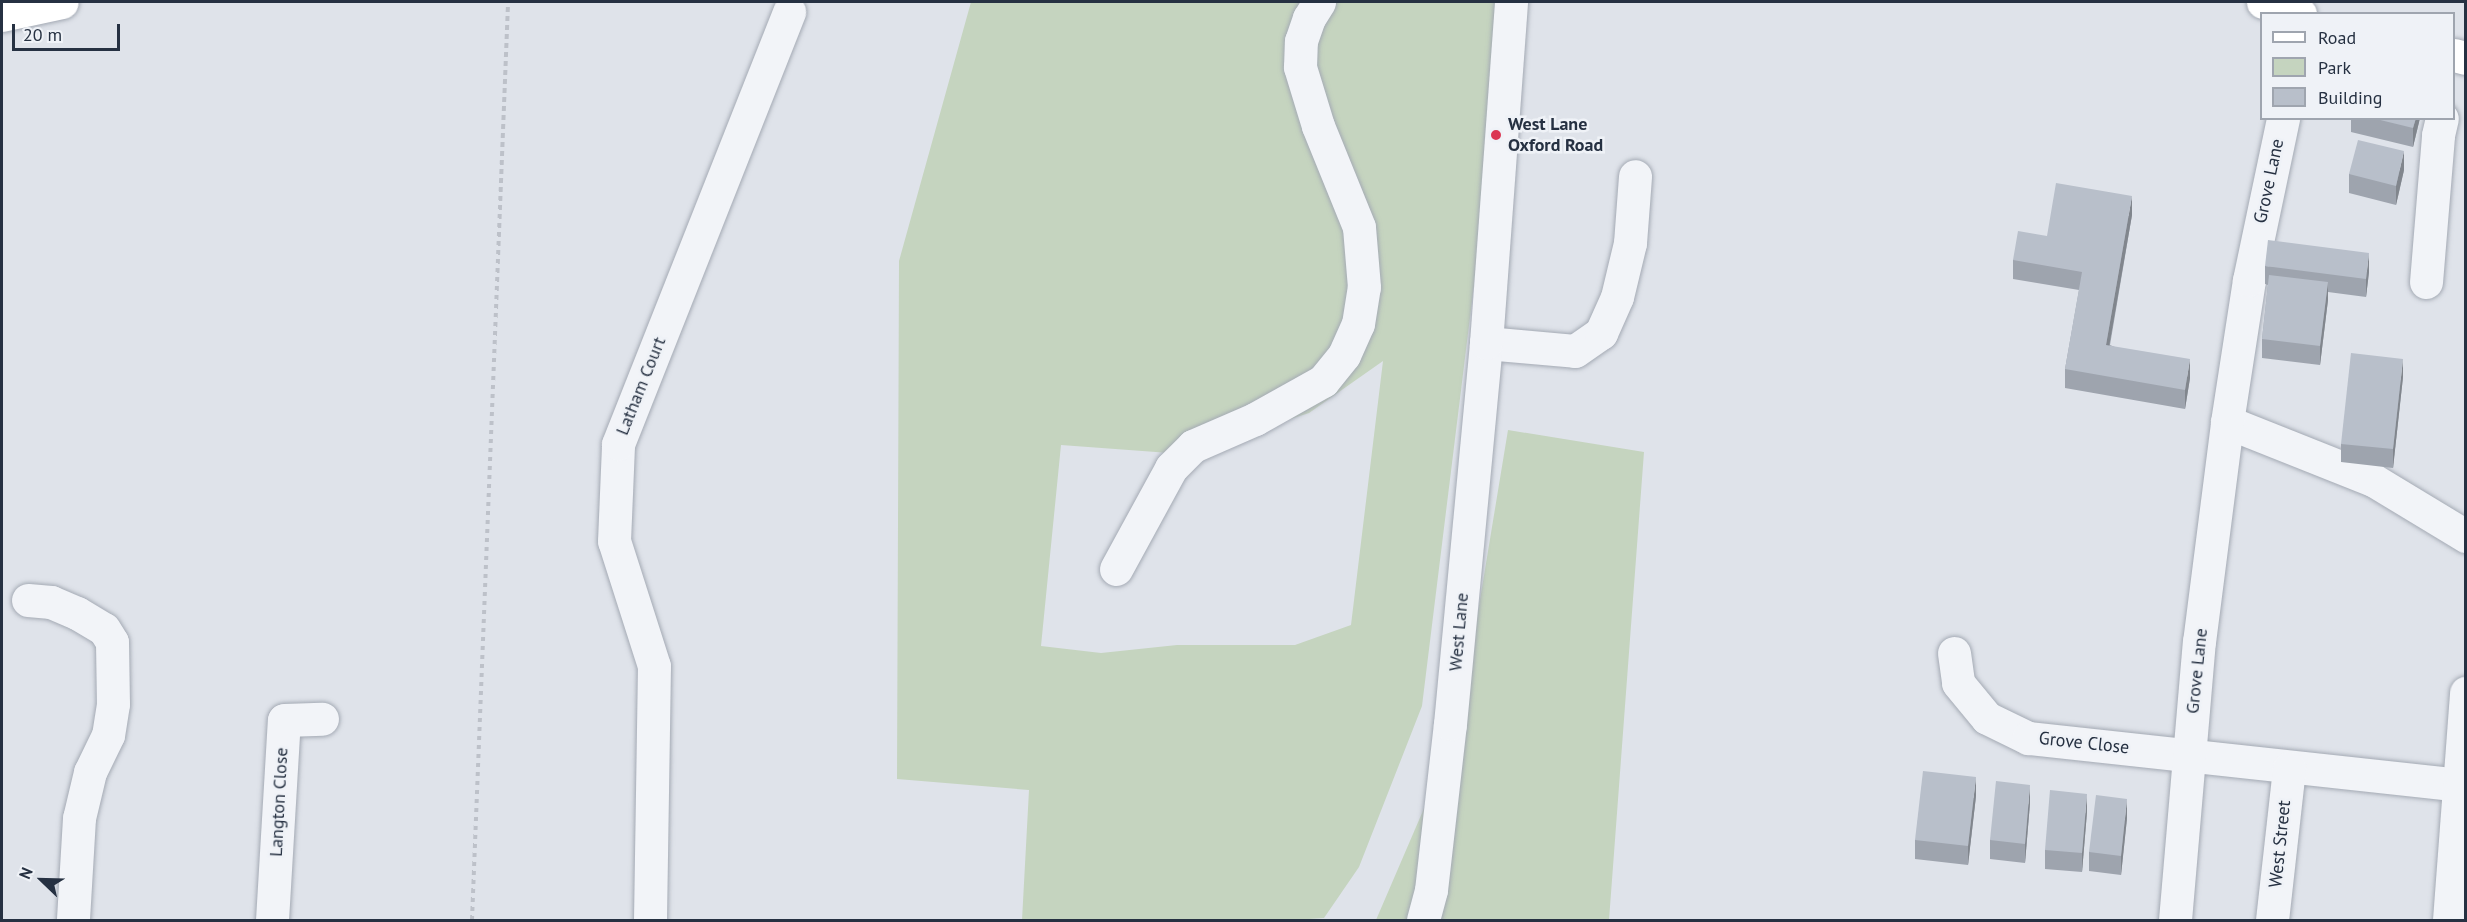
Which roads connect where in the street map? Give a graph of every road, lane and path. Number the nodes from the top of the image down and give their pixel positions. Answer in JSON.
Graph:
{"nodes":[{"id":1,"x":62,"y":2,"type":"edge"},
{"id":2,"x":508,"y":2,"type":"edge"},
{"id":3,"x":1319,"y":2,"type":"edge"},
{"id":4,"x":1512,"y":2,"type":"edge"},
{"id":5,"x":2263,"y":2,"type":"edge"},
{"id":6,"x":789,"y":12,"type":"dead end"},
{"id":7,"x":2294,"y":12,"type":"edge"},
{"id":8,"x":2,"y":15,"type":"edge"},
{"id":9,"x":2283,"y":120,"type":"edge"},
{"id":10,"x":2442,"y":120,"type":"edge"},
{"id":11,"x":1635,"y":176,"type":"dead end"},
{"id":12,"x":2426,"y":282,"type":"dead end"},
{"id":13,"x":1486,"y":343,"type":"junction"},
{"id":14,"x":2227,"y":422,"type":"junction"},
{"id":15,"x":2466,"y":536,"type":"edge"},
{"id":16,"x":1116,"y":569,"type":"dead end"},
{"id":17,"x":28,"y":600,"type":"dead end"},
{"id":18,"x":1954,"y":653,"type":"dead end"},
{"id":19,"x":2466,"y":693,"type":"edge"},
{"id":20,"x":322,"y":719,"type":"dead end"},
{"id":21,"x":2189,"y":754,"type":"junction"},
{"id":22,"x":2289,"y":768,"type":"junction"},
{"id":23,"x":2459,"y":785,"type":"junction"},
{"id":24,"x":73,"y":921,"type":"edge"},
{"id":25,"x":272,"y":921,"type":"edge"},
{"id":26,"x":472,"y":921,"type":"edge"},
{"id":27,"x":650,"y":921,"type":"edge"},
{"id":28,"x":1424,"y":921,"type":"edge"},
{"id":29,"x":2175,"y":921,"type":"edge"},
{"id":30,"x":2272,"y":921,"type":"edge"},
{"id":31,"x":2449,"y":921,"type":"edge"}],
"edges":[{"from":1,"to":8,"type":"main road"},
{"from":2,"to":26,"type":"path"},
{"from":3,"to":16,"type":"street"},
{"from":4,"to":13,"type":"street","name":"West Lane"},
{"from":5,"to":7,"type":"main road"},
{"from":6,"to":27,"type":"street","name":"Latham Court"},
{"from":9,"to":14,"type":"street","name":"Grove Lane"},
{"from":10,"to":12,"type":"street"},
{"from":11,"to":13,"type":"street"},
{"from":13,"to":28,"type":"street","name":"West Lane"},
{"from":14,"to":15,"type":"street"},
{"from":14,"to":21,"type":"street","name":"Grove Lane"},
{"from":17,"to":24,"type":"street"},
{"from":18,"to":21,"type":"street","name":"Grove Close"},
{"from":19,"to":23,"type":"street"},
{"from":20,"to":25,"type":"street","name":"Langton Close"},
{"from":21,"to":22,"type":"street","name":"Grove Close"},
{"from":21,"to":29,"type":"street","name":"Grove Lane"},
{"from":22,"to":23,"type":"street","name":"Grove Close"},
{"from":22,"to":30,"type":"street","name":"West Street"},
{"from":23,"to":31,"type":"street"}]}
